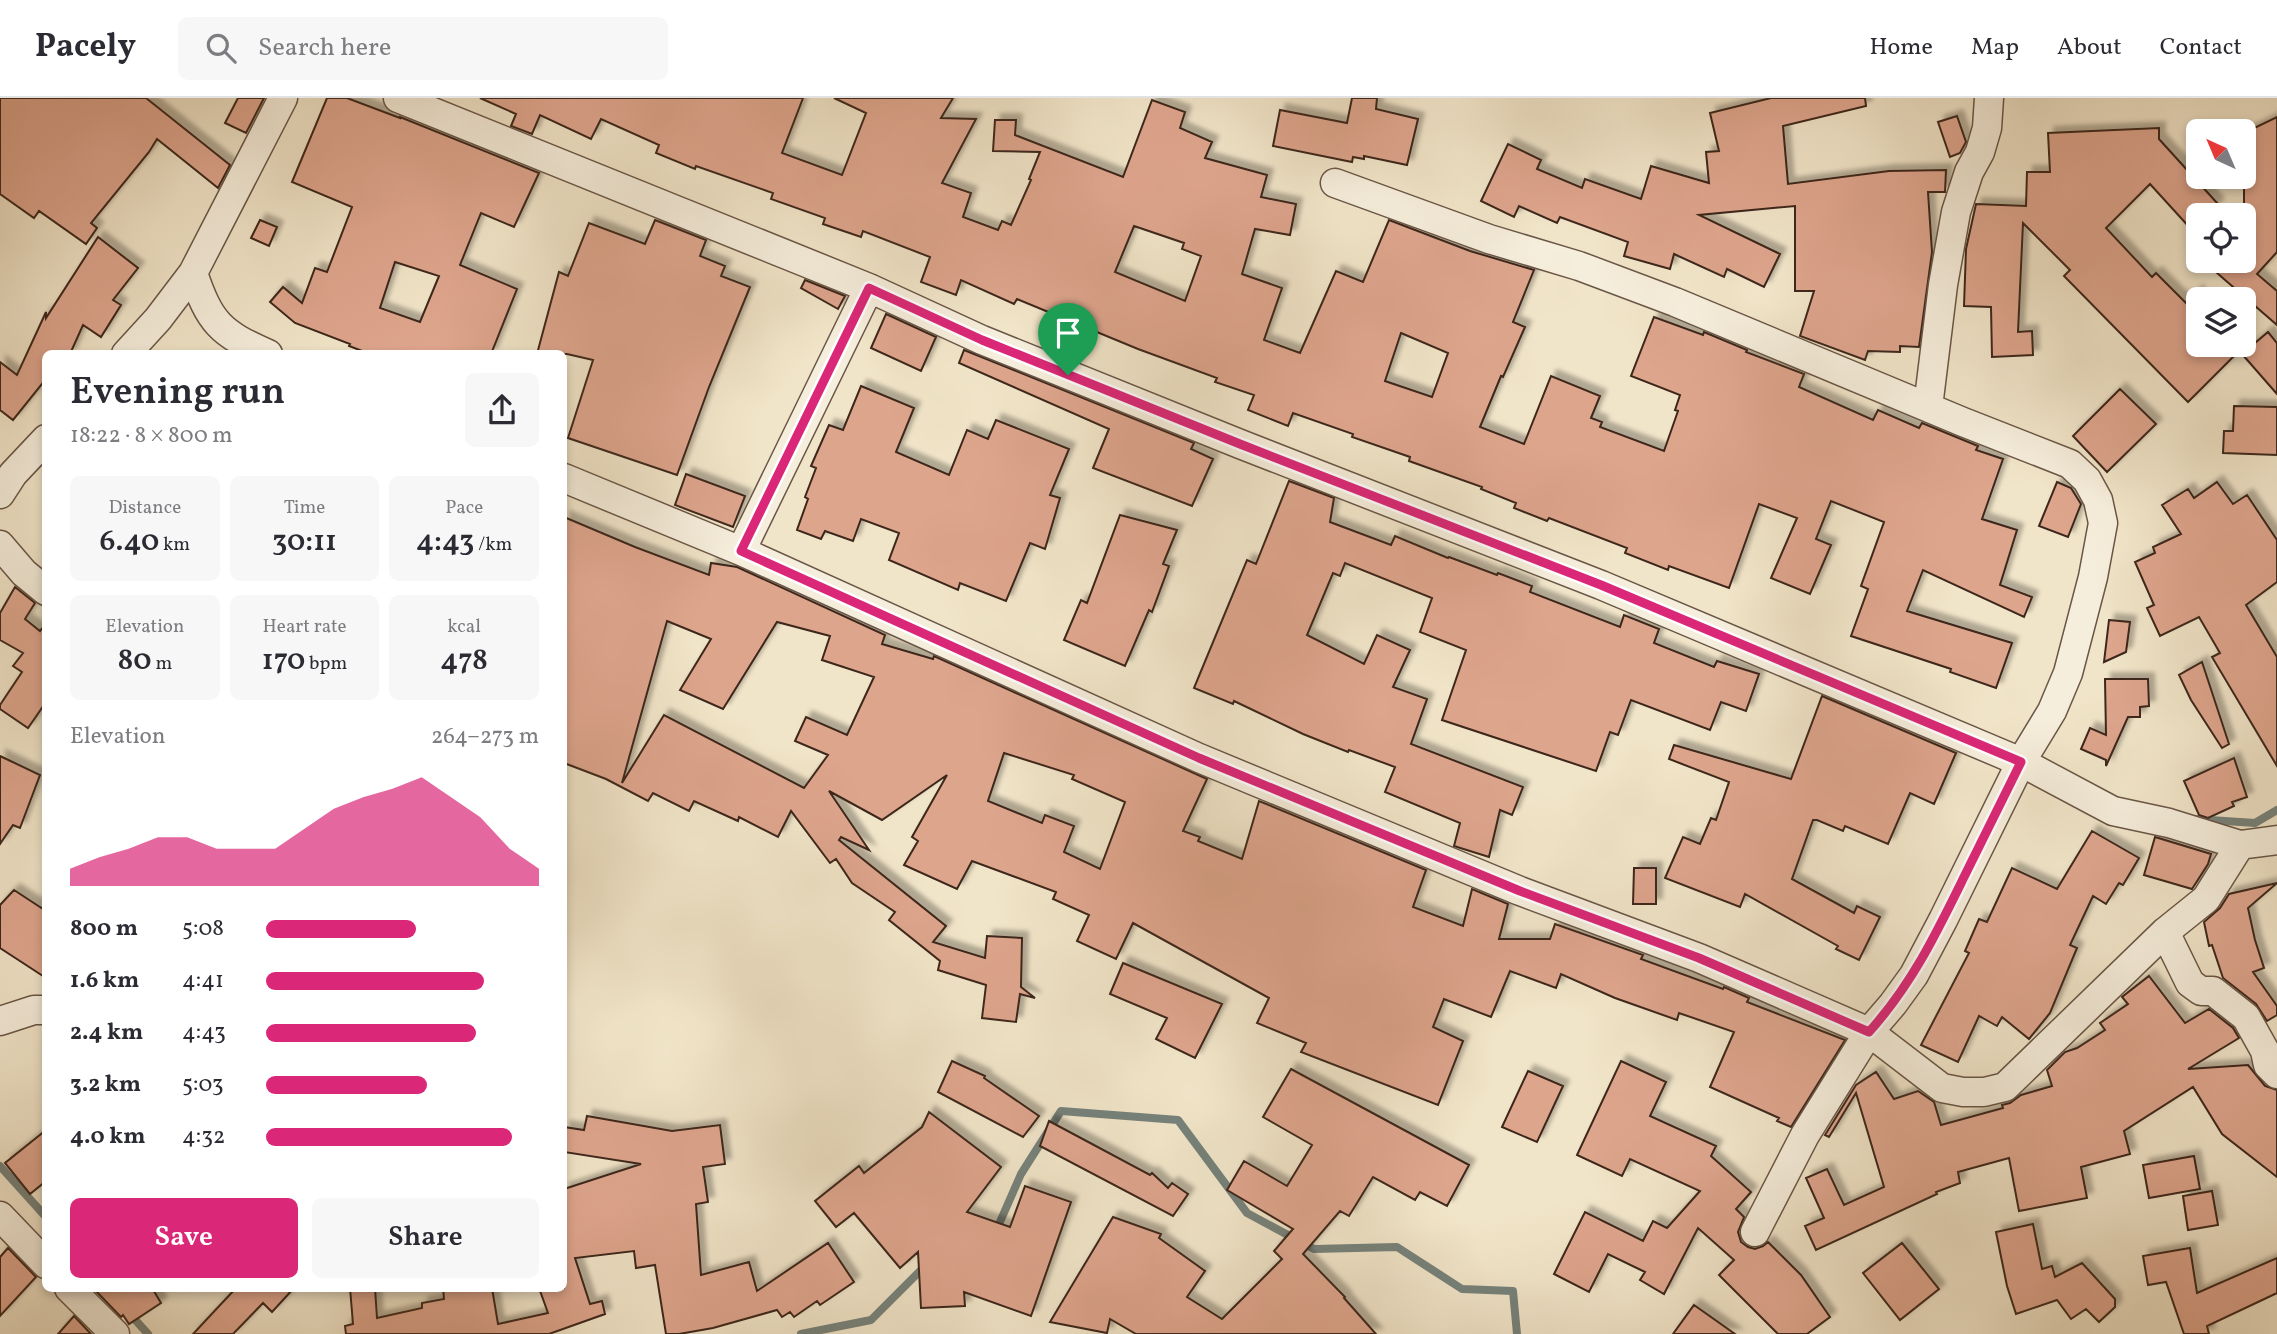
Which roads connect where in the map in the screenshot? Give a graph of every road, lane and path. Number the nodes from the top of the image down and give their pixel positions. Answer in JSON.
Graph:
{"nodes":[{"id":1,"x":283,"y":98,"type":"edge"},
{"id":2,"x":398,"y":98,"type":"edge"},
{"id":3,"x":1989,"y":98,"type":"edge"},
{"id":4,"x":1335,"y":183,"type":"dead end"},
{"id":5,"x":193,"y":273,"type":"junction"},
{"id":6,"x":869,"y":288,"type":"junction"},
{"id":7,"x":130,"y":350,"type":"edge"},
{"id":8,"x":259,"y":350,"type":"edge"},
{"id":9,"x":1928,"y":407,"type":"junction"},
{"id":10,"x":42,"y":443,"type":"edge"},
{"id":11,"x":567,"y":479,"type":"edge"},
{"id":12,"x":0,"y":494,"type":"edge"},
{"id":13,"x":0,"y":545,"type":"edge"},
{"id":14,"x":741,"y":551,"type":"junction"},
{"id":15,"x":42,"y":588,"type":"edge"},
{"id":16,"x":2021,"y":762,"type":"junction"},
{"id":17,"x":2277,"y":840,"type":"edge"},
{"id":18,"x":2240,"y":845,"type":"junction"},
{"id":19,"x":2165,"y":932,"type":"junction"},
{"id":20,"x":42,"y":1010,"type":"edge"},
{"id":21,"x":0,"y":1021,"type":"edge"},
{"id":22,"x":1869,"y":1032,"type":"junction"},
{"id":23,"x":2277,"y":1074,"type":"edge"},
{"id":24,"x":0,"y":1216,"type":"edge"},
{"id":25,"x":1755,"y":1232,"type":"dead end"},
{"id":26,"x":42,"y":1260,"type":"edge"},
{"id":27,"x":73,"y":1292,"type":"edge"},
{"id":28,"x":115,"y":1334,"type":"edge"}],
"edges":[{"from":1,"to":5,"type":"street"},
{"from":2,"to":6,"type":"street"},
{"from":3,"to":9,"type":"street"},
{"from":4,"to":9,"type":"street"},
{"from":5,"to":7,"type":"street"},
{"from":5,"to":8,"type":"street"},
{"from":6,"to":14,"type":"street"},
{"from":6,"to":16,"type":"street"},
{"from":9,"to":16,"type":"street"},
{"from":10,"to":12,"type":"street"},
{"from":11,"to":14,"type":"street"},
{"from":13,"to":15,"type":"street"},
{"from":14,"to":22,"type":"street"},
{"from":16,"to":18,"type":"street"},
{"from":16,"to":22,"type":"street"},
{"from":17,"to":18,"type":"street"},
{"from":18,"to":19,"type":"street"},
{"from":19,"to":22,"type":"street"},
{"from":19,"to":23,"type":"street"},
{"from":20,"to":21,"type":"street"},
{"from":22,"to":25,"type":"street"},
{"from":24,"to":26,"type":"street"},
{"from":27,"to":28,"type":"street"}]}
